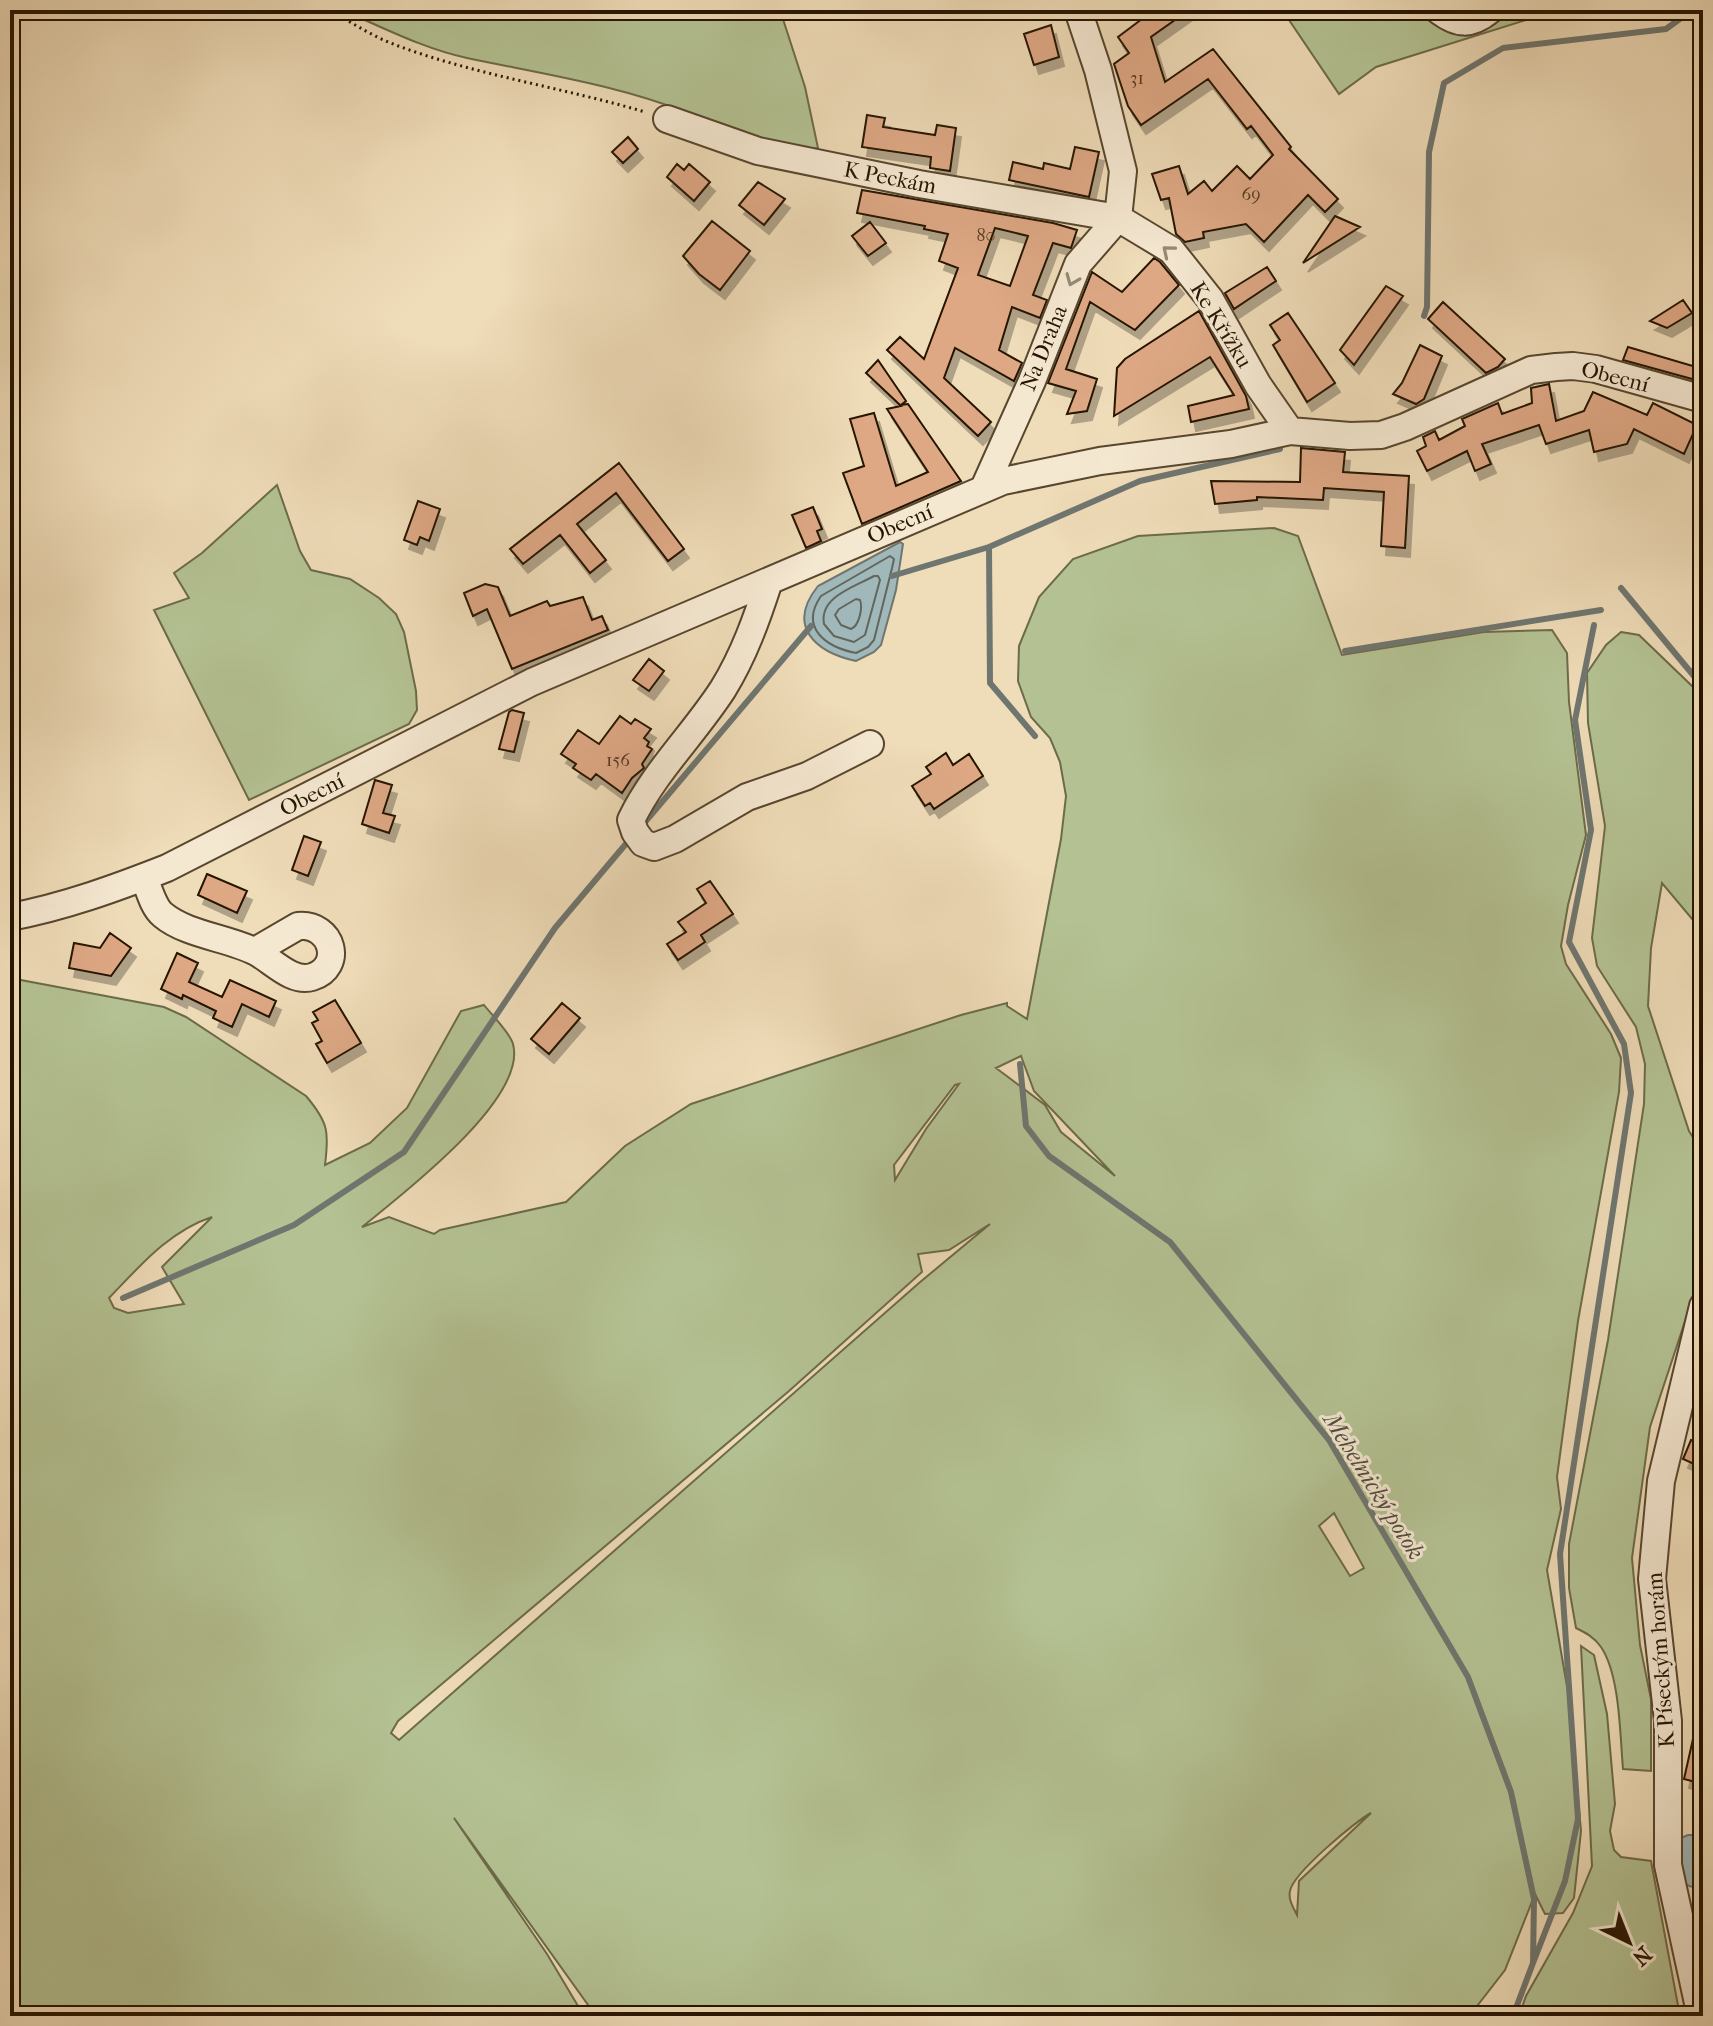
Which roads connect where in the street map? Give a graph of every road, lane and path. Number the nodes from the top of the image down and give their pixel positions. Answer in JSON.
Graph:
{"nodes":[{"id":1,"x":328,"y":10,"type":"edge"},
{"id":2,"x":1078,"y":10,"type":"edge"},
{"id":3,"x":1438,"y":10,"type":"edge"},
{"id":4,"x":1490,"y":10,"type":"edge"},
{"id":5,"x":667,"y":119,"type":"joint"},
{"id":6,"x":1118,"y":218,"type":"junction"},
{"id":7,"x":1703,"y":399,"type":"edge"},
{"id":8,"x":1290,"y":431,"type":"junction"},
{"id":9,"x":984,"y":488,"type":"junction"},
{"id":10,"x":769,"y":581,"type":"junction"},
{"id":11,"x":870,"y":744,"type":"dead end"},
{"id":12,"x":144,"y":877,"type":"junction"},
{"id":13,"x":10,"y":917,"type":"edge"},
{"id":14,"x":255,"y":951,"type":"dead end"},
{"id":15,"x":1703,"y":1306,"type":"edge"},
{"id":16,"x":1697,"y":2016,"type":"edge"}],
"edges":[{"from":1,"to":5,"type":"path"},
{"from":2,"to":6,"type":"street"},
{"from":3,"to":4,"type":"street"},
{"from":5,"to":6,"type":"street","name":"K Peckám"},
{"from":8,"to":6,"type":"street","name":"Ke Křížku","one_way":true},
{"from":6,"to":9,"type":"street","name":"Na Draha","one_way":true},
{"from":7,"to":8,"type":"street","name":"Obecní"},
{"from":8,"to":9,"type":"street","name":"Obecní"},
{"from":9,"to":10,"type":"street","name":"Obecní"},
{"from":10,"to":11,"type":"street"},
{"from":10,"to":12,"type":"street","name":"Obecní"},
{"from":12,"to":13,"type":"street","name":"Obecní"},
{"from":12,"to":14,"type":"street"},
{"from":15,"to":16,"type":"street","name":"K Píseckým horám"}]}
